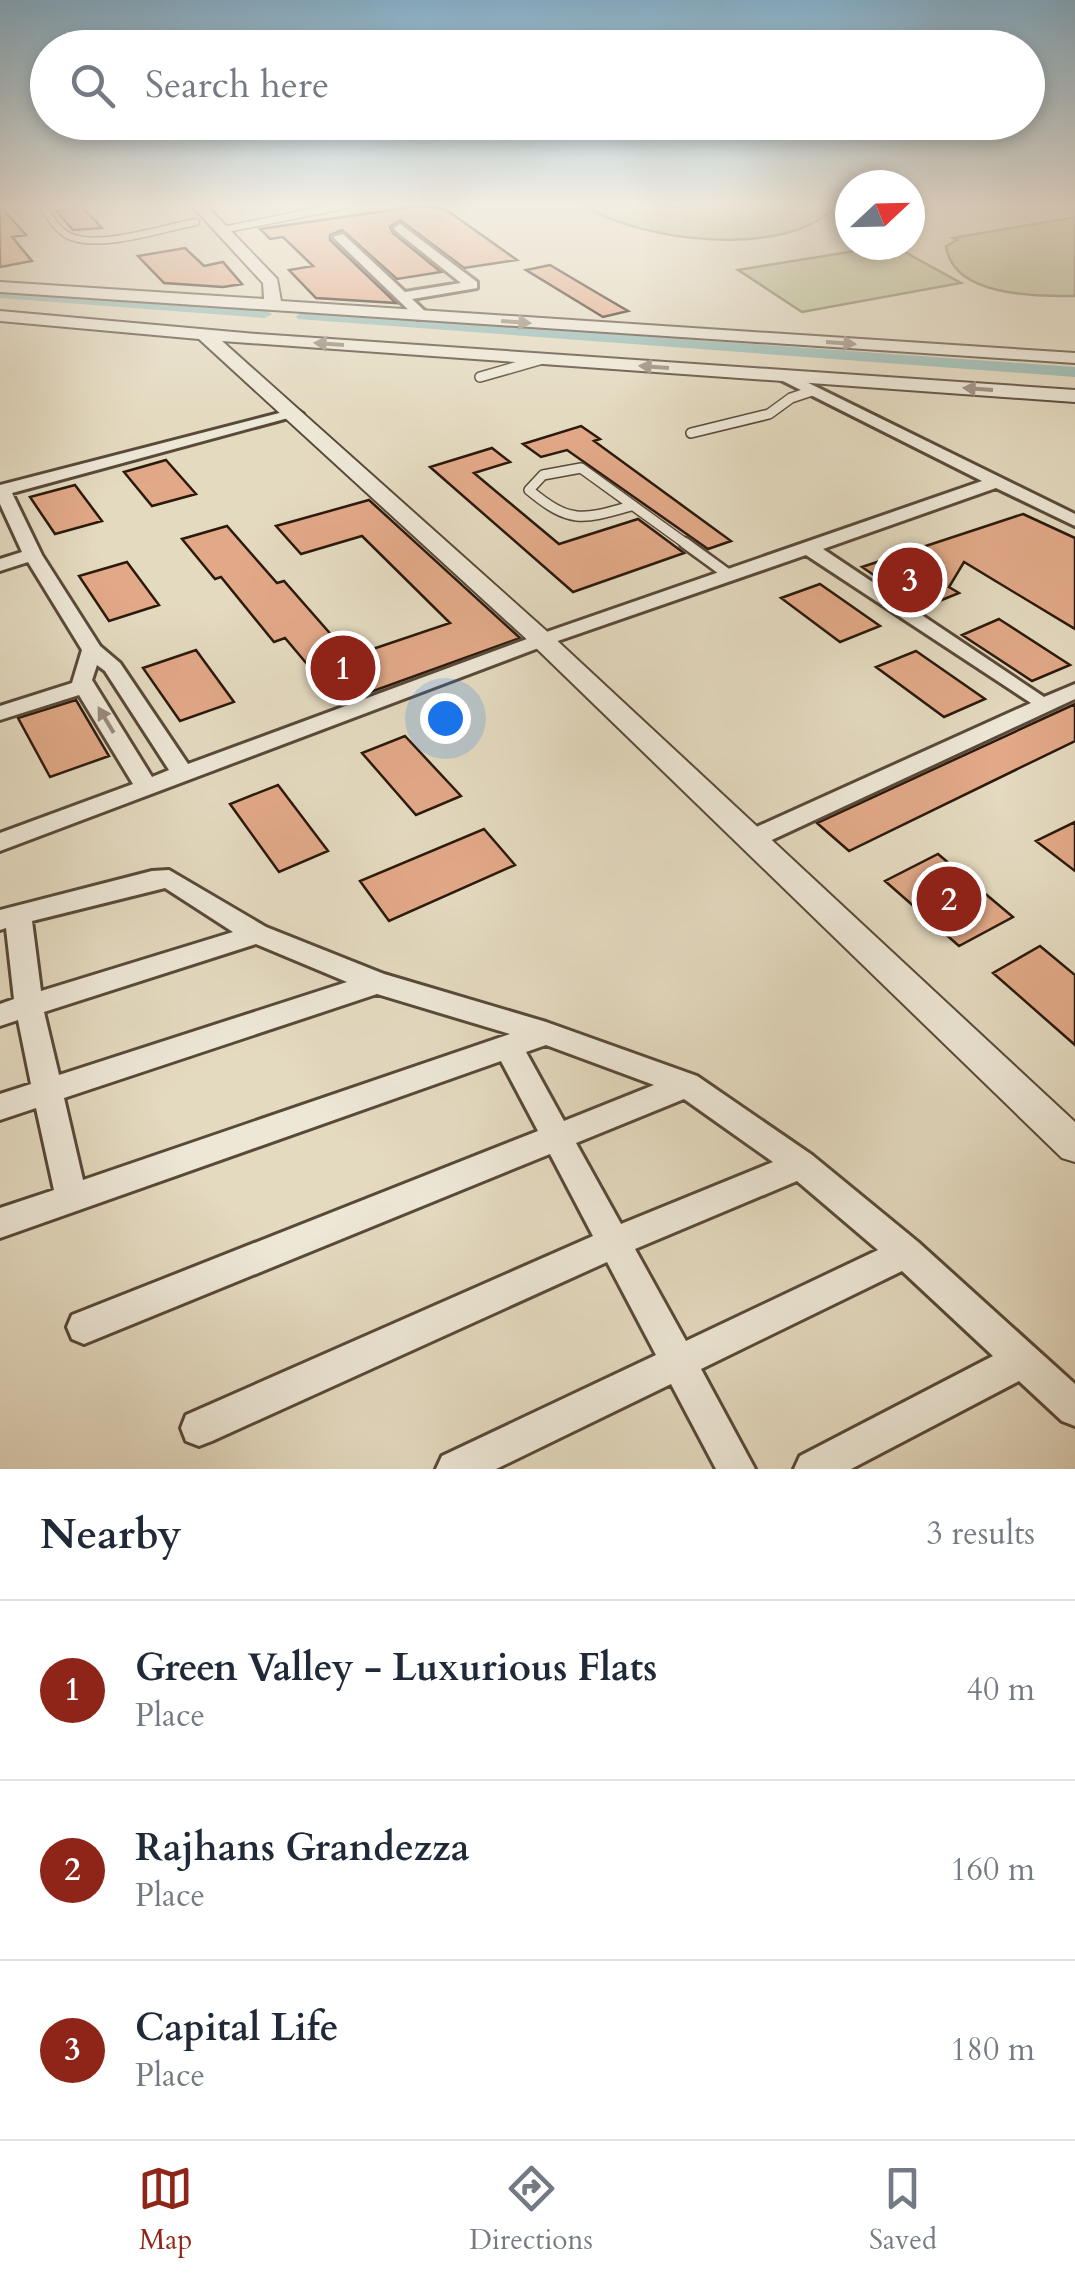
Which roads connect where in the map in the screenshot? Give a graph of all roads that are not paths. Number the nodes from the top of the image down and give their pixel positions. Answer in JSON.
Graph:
{"nodes":[{"id":1,"x":248,"y":275,"type":"edge"},
{"id":2,"x":264,"y":275,"type":"edge"},
{"id":3,"x":380,"y":275,"type":"edge"},
{"id":4,"x":459,"y":275,"type":"edge"},
{"id":5,"x":0,"y":287,"type":"edge"},
{"id":6,"x":404,"y":296,"type":"junction"},
{"id":7,"x":271,"y":298,"type":"junction"},
{"id":8,"x":0,"y":316,"type":"edge"},
{"id":9,"x":423,"y":316,"type":"junction"},
{"id":10,"x":203,"y":333,"type":"junction"},
{"id":11,"x":1075,"y":358,"type":"edge"},
{"id":12,"x":543,"y":359,"type":"junction"},
{"id":13,"x":784,"y":376,"type":"junction"},
{"id":14,"x":480,"y":377,"type":"dead end"},
{"id":15,"x":812,"y":391,"type":"junction"},
{"id":16,"x":1075,"y":396,"type":"edge"},
{"id":17,"x":295,"y":414,"type":"junction"},
{"id":18,"x":691,"y":433,"type":"dead end"},
{"id":19,"x":994,"y":483,"type":"junction"},
{"id":20,"x":1,"y":491,"type":"edge"},
{"id":21,"x":631,"y":506,"type":"junction"},
{"id":22,"x":1075,"y":521,"type":"edge"},
{"id":23,"x":809,"y":548,"type":"junction"},
{"id":24,"x":33,"y":556,"type":"junction"},
{"id":25,"x":0,"y":565,"type":"edge"},
{"id":26,"x":729,"y":575,"type":"junction"},
{"id":27,"x":542,"y":640,"type":"junction"},
{"id":28,"x":92,"y":650,"type":"junction"},
{"id":29,"x":84,"y":686,"type":"junction"},
{"id":30,"x":1075,"y":691,"type":"edge"},
{"id":31,"x":1033,"y":696,"type":"dead end"},
{"id":32,"x":0,"y":713,"type":"edge"},
{"id":33,"x":183,"y":774,"type":"junction"},
{"id":34,"x":147,"y":788,"type":"junction"},
{"id":35,"x":752,"y":838,"type":"junction"},
{"id":36,"x":0,"y":842,"type":"edge"},
{"id":37,"x":9,"y":918,"type":"edge"},
{"id":38,"x":257,"y":934,"type":"junction"},
{"id":39,"x":377,"y":983,"type":"junction"},
{"id":40,"x":29,"y":1006,"type":"junction"},
{"id":41,"x":0,"y":1015,"type":"edge"},
{"id":42,"x":546,"y":1033,"type":"junction"},
{"id":43,"x":508,"y":1046,"type":"junction"},
{"id":44,"x":688,"y":1085,"type":"junction"},
{"id":45,"x":46,"y":1090,"type":"junction"},
{"id":46,"x":0,"y":1106,"type":"edge"},
{"id":47,"x":556,"y":1138,"type":"junction"},
{"id":48,"x":1075,"y":1146,"type":"edge"},
{"id":49,"x":801,"y":1165,"type":"junction"},
{"id":50,"x":71,"y":1198,"type":"junction"},
{"id":51,"x":0,"y":1223,"type":"edge"},
{"id":52,"x":613,"y":1243,"type":"junction"},
{"id":53,"x":906,"y":1253,"type":"junction"},
{"id":54,"x":84,"y":1327,"type":"dead end"},
{"id":55,"x":1024,"y":1359,"type":"junction"},
{"id":56,"x":676,"y":1363,"type":"junction"},
{"id":57,"x":1075,"y":1408,"type":"edge"},
{"id":58,"x":199,"y":1428,"type":"dead end"},
{"id":59,"x":455,"y":1469,"type":"edge"},
{"id":60,"x":736,"y":1469,"type":"edge"},
{"id":61,"x":813,"y":1469,"type":"edge"}],
"edges":[{"from":1,"to":7,"type":"street"},
{"from":2,"to":7,"type":"street"},
{"from":3,"to":6,"type":"street"},
{"from":4,"to":6,"type":"street"},
{"from":5,"to":7,"type":"street"},
{"from":6,"to":9,"type":"street"},
{"from":7,"to":9,"type":"street"},
{"from":8,"to":10,"type":"street"},
{"from":9,"to":11,"type":"street","one_way":true},
{"from":12,"to":10,"type":"street","one_way":true},
{"from":10,"to":17,"type":"street"},
{"from":13,"to":12,"type":"street","one_way":true},
{"from":12,"to":14,"type":"lane"},
{"from":13,"to":15,"type":"street"},
{"from":16,"to":13,"type":"street","one_way":true},
{"from":15,"to":18,"type":"lane"},
{"from":15,"to":19,"type":"street"},
{"from":17,"to":20,"type":"street"},
{"from":17,"to":27,"type":"street"},
{"from":19,"to":22,"type":"street"},
{"from":19,"to":23,"type":"street"},
{"from":20,"to":24,"type":"street"},
{"from":21,"to":21,"type":"lane"},
{"from":21,"to":26,"type":"lane"},
{"from":23,"to":26,"type":"street"},
{"from":23,"to":31,"type":"street"},
{"from":24,"to":25,"type":"street"},
{"from":24,"to":28,"type":"street"},
{"from":26,"to":27,"type":"street"},
{"from":27,"to":33,"type":"street"},
{"from":27,"to":35,"type":"street"},
{"from":28,"to":29,"type":"street"},
{"from":28,"to":33,"type":"street"},
{"from":29,"to":32,"type":"street"},
{"from":34,"to":29,"type":"street","one_way":true},
{"from":30,"to":35,"type":"street"},
{"from":33,"to":34,"type":"street"},
{"from":34,"to":36,"type":"street"},
{"from":35,"to":48,"type":"street"},
{"from":37,"to":38,"type":"street"},
{"from":37,"to":40,"type":"street"},
{"from":38,"to":39,"type":"street"},
{"from":38,"to":40,"type":"street"},
{"from":39,"to":42,"type":"street"},
{"from":39,"to":45,"type":"street"},
{"from":40,"to":41,"type":"street"},
{"from":40,"to":45,"type":"street"},
{"from":42,"to":43,"type":"street"},
{"from":42,"to":44,"type":"street"},
{"from":43,"to":47,"type":"street"},
{"from":43,"to":50,"type":"street"},
{"from":44,"to":47,"type":"street"},
{"from":44,"to":49,"type":"street"},
{"from":45,"to":46,"type":"street"},
{"from":45,"to":50,"type":"street"},
{"from":47,"to":52,"type":"street"},
{"from":47,"to":54,"type":"street"},
{"from":49,"to":52,"type":"street"},
{"from":49,"to":53,"type":"street"},
{"from":50,"to":51,"type":"street"},
{"from":52,"to":56,"type":"street"},
{"from":52,"to":58,"type":"street"},
{"from":53,"to":55,"type":"street"},
{"from":53,"to":56,"type":"street"},
{"from":55,"to":57,"type":"street"},
{"from":55,"to":61,"type":"street"},
{"from":56,"to":59,"type":"street"},
{"from":56,"to":60,"type":"street"}]}
